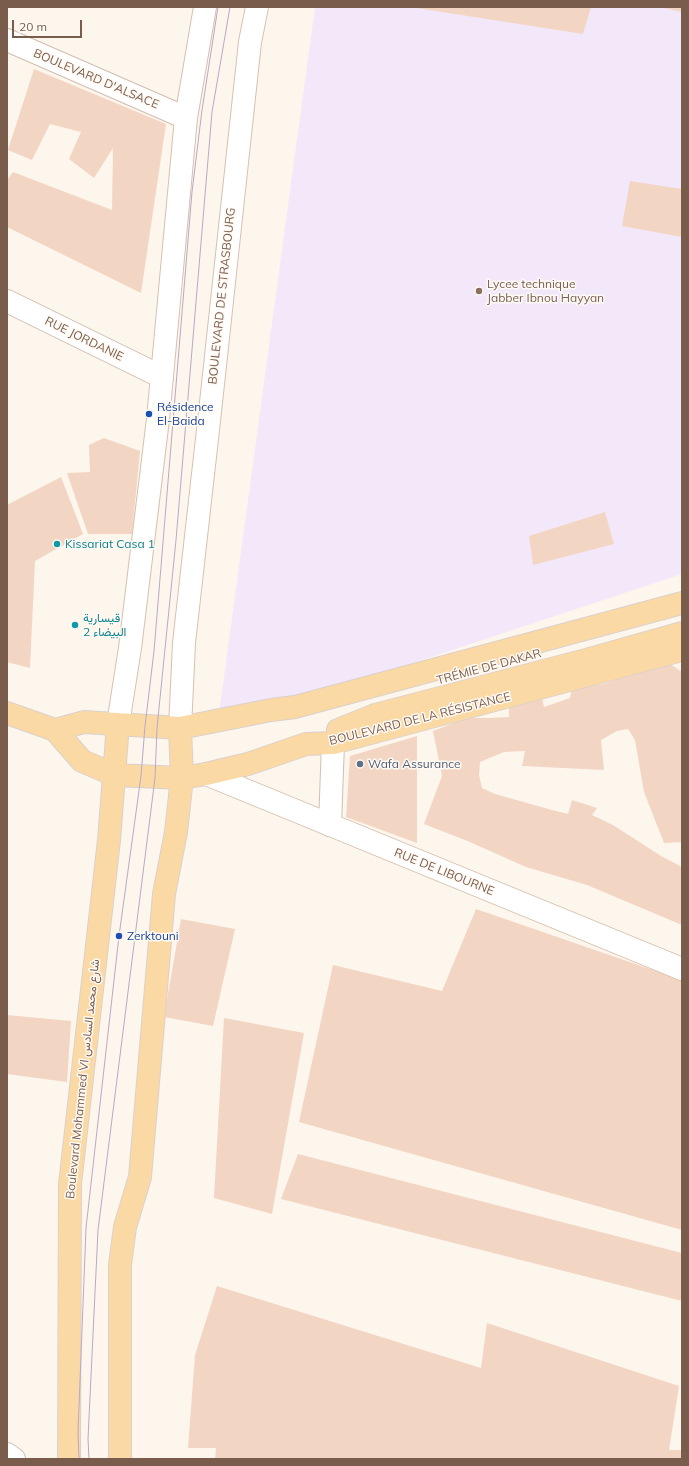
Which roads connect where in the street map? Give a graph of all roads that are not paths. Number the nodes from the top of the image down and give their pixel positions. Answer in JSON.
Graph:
{"nodes":[{"id":1,"x":205,"y":7,"type":"edge"},
{"id":2,"x":256,"y":7,"type":"edge"},
{"id":3,"x":7,"y":40,"type":"edge"},
{"id":4,"x":186,"y":118,"type":"junction"},
{"id":5,"x":7,"y":301,"type":"edge"},
{"id":6,"x":162,"y":377,"type":"junction"},
{"id":7,"x":682,"y":603,"type":"edge"},
{"id":8,"x":682,"y":616,"type":"edge"},
{"id":9,"x":682,"y":633,"type":"edge"},
{"id":10,"x":682,"y":650,"type":"edge"},
{"id":11,"x":295,"y":707,"type":"junction"},
{"id":12,"x":7,"y":713,"type":"edge"},
{"id":13,"x":118,"y":724,"type":"junction"},
{"id":14,"x":180,"y":728,"type":"junction"},
{"id":15,"x":55,"y":730,"type":"junction"},
{"id":16,"x":333,"y":743,"type":"junction"},
{"id":17,"x":306,"y":744,"type":"junction"},
{"id":18,"x":206,"y":774,"type":"junction"},
{"id":19,"x":115,"y":775,"type":"junction"},
{"id":20,"x":182,"y":778,"type":"junction"},
{"id":21,"x":330,"y":825,"type":"junction"},
{"id":22,"x":682,"y":969,"type":"edge"},
{"id":23,"x":7,"y":1454,"type":"edge"},
{"id":24,"x":14,"y":1459,"type":"edge"},
{"id":25,"x":68,"y":1459,"type":"edge"},
{"id":26,"x":120,"y":1459,"type":"edge"}],
"edges":[{"from":1,"to":4,"type":"main road"},
{"from":2,"to":14,"type":"main road","name":"BOULEVARD DE STRASBOURG"},
{"from":3,"to":4,"type":"main road","name":"BOULEVARD D'ALSACE"},
{"from":4,"to":6,"type":"main road"},
{"from":5,"to":6,"type":"main road","name":"RUE JORDANIE"},
{"from":6,"to":13,"type":"main road"},
{"from":7,"to":11,"type":"main road"},
{"from":8,"to":11,"type":"main road","name":"TRÉMIE DE DAKAR"},
{"from":9,"to":17,"type":"main road","name":"TRÉMIE DE DAKAR"},
{"from":10,"to":16,"type":"main road","name":"BOULEVARD DE LA RÉSISTANCE"},
{"from":11,"to":14,"type":"main road"},
{"from":12,"to":15,"type":"main road","name":"BOULEVARD DE LA RÉSISTANCE"},
{"from":13,"to":14,"type":"main road"},
{"from":13,"to":15,"type":"main road"},
{"from":13,"to":19,"type":"main road","name":"Boulevard Mohammed VI شارع محمد السادس"},
{"from":14,"to":20,"type":"main road"},
{"from":15,"to":19,"type":"main road","name":"BOULEVARD DE LA RÉSISTANCE"},
{"from":16,"to":17,"type":"main road","name":"BOULEVARD DE LA RÉSISTANCE"},
{"from":16,"to":21,"type":"main road"},
{"from":17,"to":18,"type":"main road","name":"BOULEVARD DE LA RÉSISTANCE"},
{"from":18,"to":20,"type":"main road","name":"BOULEVARD DE LA RÉSISTANCE"},
{"from":18,"to":21,"type":"main road","name":"RUE DE LIBOURNE"},
{"from":19,"to":20,"type":"main road","name":"BOULEVARD DE LA RÉSISTANCE"},
{"from":19,"to":25,"type":"main road","name":"Boulevard Mohammed VI شارع محمد السادس"},
{"from":20,"to":26,"type":"main road"},
{"from":21,"to":22,"type":"main road","name":"RUE DE LIBOURNE"},
{"from":23,"to":24,"type":"main road"}]}
